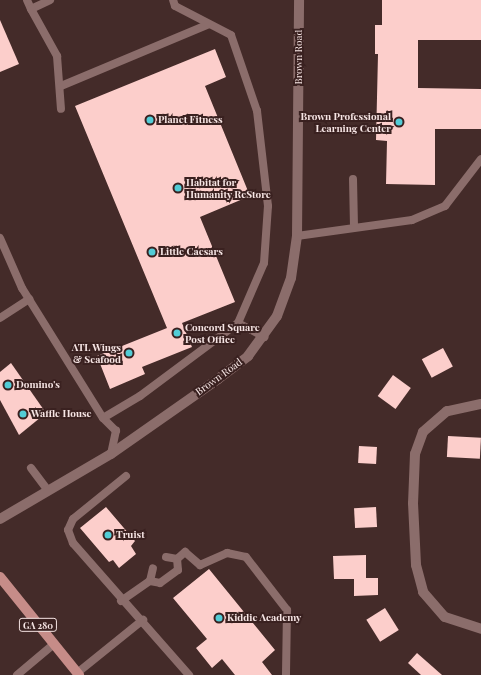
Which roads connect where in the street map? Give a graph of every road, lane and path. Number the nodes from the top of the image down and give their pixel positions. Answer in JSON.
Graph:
{"nodes":[{"id":1,"x":27,"y":0,"type":"edge"},
{"id":2,"x":50,"y":0,"type":"edge"},
{"id":3,"x":173,"y":0,"type":"edge"},
{"id":4,"x":299,"y":0,"type":"edge"},
{"id":5,"x":31,"y":9,"type":"junction"},
{"id":6,"x":209,"y":24,"type":"junction"},
{"id":7,"x":61,"y":86,"type":"junction"},
{"id":8,"x":61,"y":109,"type":"dead end"},
{"id":9,"x":481,"y":159,"type":"edge"},
{"id":10,"x":352,"y":180,"type":"dead end"},
{"id":11,"x":354,"y":226,"type":"junction"},
{"id":12,"x":297,"y":236,"type":"junction"},
{"id":13,"x":0,"y":238,"type":"edge"},
{"id":14,"x":29,"y":299,"type":"junction"},
{"id":15,"x":0,"y":318,"type":"edge"},
{"id":16,"x":238,"y":323,"type":"junction"},
{"id":17,"x":264,"y":337,"type":"junction"},
{"id":18,"x":481,"y":404,"type":"edge"},
{"id":19,"x":103,"y":418,"type":"junction"},
{"id":20,"x":111,"y":454,"type":"junction"},
{"id":21,"x":31,"y":468,"type":"dead end"},
{"id":22,"x":126,"y":476,"type":"dead end"},
{"id":23,"x":47,"y":489,"type":"junction"},
{"id":24,"x":0,"y":519,"type":"edge"},
{"id":25,"x":166,"y":557,"type":"dead end"},
{"id":26,"x":177,"y":559,"type":"junction"},
{"id":27,"x":153,"y":568,"type":"dead end"},
{"id":28,"x":0,"y":577,"type":"edge"},
{"id":29,"x":150,"y":581,"type":"junction"},
{"id":30,"x":121,"y":601,"type":"junction"},
{"id":31,"x":142,"y":620,"type":"junction"},
{"id":32,"x":481,"y":629,"type":"edge"},
{"id":33,"x":54,"y":644,"type":"junction"},
{"id":34,"x":78,"y":674,"type":"edge"},
{"id":35,"x":16,"y":675,"type":"edge"},
{"id":36,"x":188,"y":675,"type":"edge"},
{"id":37,"x":286,"y":675,"type":"edge"}],
"edges":[{"from":1,"to":5,"type":"lane"},
{"from":2,"to":5,"type":"lane"},
{"from":3,"to":6,"type":"lane"},
{"from":4,"to":12,"type":"street","name":"Brown Road"},
{"from":5,"to":7,"type":"lane"},
{"from":6,"to":7,"type":"lane"},
{"from":6,"to":16,"type":"lane"},
{"from":7,"to":8,"type":"lane"},
{"from":9,"to":11,"type":"lane"},
{"from":10,"to":11,"type":"lane"},
{"from":11,"to":12,"type":"lane"},
{"from":12,"to":17,"type":"street","name":"Brown Road"},
{"from":13,"to":14,"type":"lane"},
{"from":14,"to":15,"type":"lane"},
{"from":14,"to":19,"type":"lane"},
{"from":16,"to":17,"type":"lane"},
{"from":16,"to":19,"type":"lane"},
{"from":17,"to":20,"type":"street","name":"Brown Road"},
{"from":18,"to":32,"type":"street"},
{"from":19,"to":20,"type":"lane"},
{"from":20,"to":23,"type":"street","name":"Brown Road"},
{"from":21,"to":23,"type":"lane"},
{"from":22,"to":30,"type":"lane"},
{"from":23,"to":24,"type":"street","name":"Brown Road"},
{"from":25,"to":26,"type":"lane"},
{"from":26,"to":29,"type":"lane"},
{"from":26,"to":37,"type":"lane"},
{"from":27,"to":29,"type":"lane"},
{"from":28,"to":33,"type":"main road","number":"GA 280"},
{"from":29,"to":30,"type":"lane"},
{"from":30,"to":31,"type":"lane"},
{"from":31,"to":34,"type":"lane"},
{"from":31,"to":36,"type":"lane"},
{"from":33,"to":34,"type":"main road","number":"GA 280"},
{"from":33,"to":35,"type":"lane"}]}
